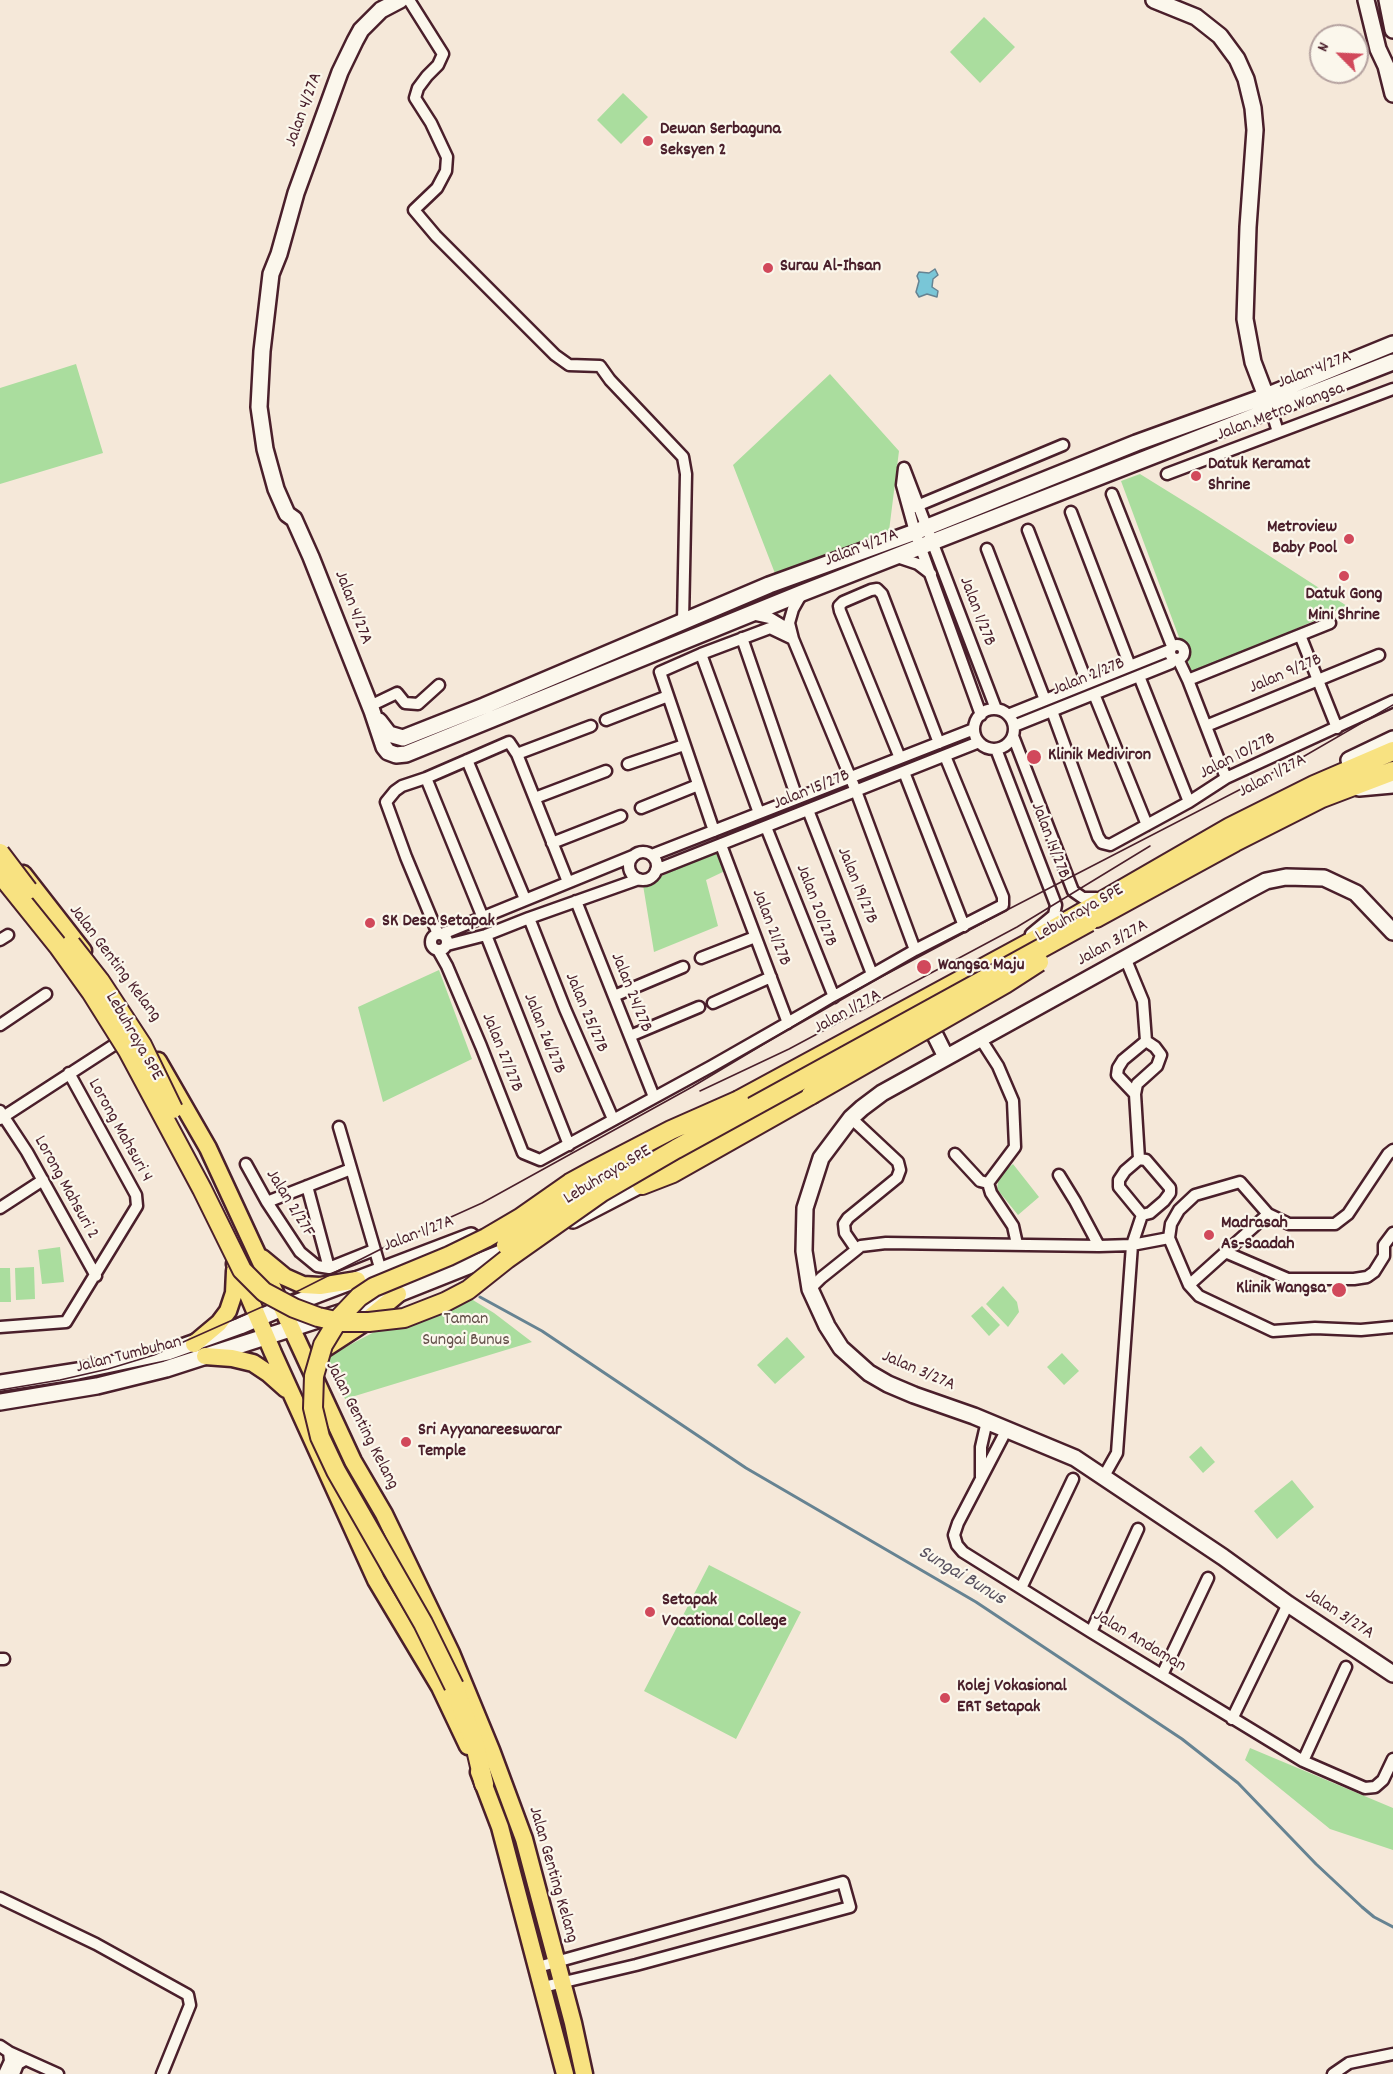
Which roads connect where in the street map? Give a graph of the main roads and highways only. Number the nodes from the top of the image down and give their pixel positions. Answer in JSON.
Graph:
{"nodes":[{"id":1,"x":1393,"y":751,"type":"edge"},
{"id":2,"x":1393,"y":771,"type":"edge"},
{"id":3,"x":0,"y":844,"type":"edge"},
{"id":4,"x":0,"y":853,"type":"edge"},
{"id":5,"x":0,"y":876,"type":"edge"},
{"id":6,"x":1089,"y":922,"type":"junction"},
{"id":7,"x":740,"y":1100,"type":"junction"},
{"id":8,"x":642,"y":1185,"type":"road end"},
{"id":9,"x":256,"y":1250,"type":"junction"},
{"id":10,"x":234,"y":1261,"type":"junction"},
{"id":11,"x":357,"y":1280,"type":"road end"},
{"id":12,"x":398,"y":1294,"type":"road end"},
{"id":13,"x":310,"y":1370,"type":"junction"},
{"id":14,"x":292,"y":1396,"type":"junction"},
{"id":15,"x":409,"y":1564,"type":"junction"},
{"id":16,"x":376,"y":1580,"type":"junction"},
{"id":17,"x":484,"y":1784,"type":"junction"},
{"id":18,"x":565,"y":2074,"type":"edge"},
{"id":19,"x":584,"y":2074,"type":"edge"}],
"edges":[{"from":1,"to":7,"type":"highway","name":"Lebuhraya SPE"},
{"from":2,"to":6,"type":"highway","name":"Lebuhraya SPE"},
{"from":3,"to":9,"type":"main road","name":"Jalan Genting Kelang"},
{"from":4,"to":7,"type":"highway","name":"Lebuhraya SPE","bridge":true},
{"from":5,"to":6,"type":"highway","name":"Lebuhraya SPE","bridge":true},
{"from":5,"to":10,"type":"main road","name":"Jalan Genting Kelang"},
{"from":6,"to":8,"type":"highway","bridge":true},
{"from":7,"to":17,"type":"highway","bridge":true},
{"from":9,"to":11,"type":"main road"},
{"from":9,"to":13,"type":"main road","name":"Jalan Genting Kelang"},
{"from":10,"to":14,"type":"main road","name":"Jalan Genting Kelang"},
{"from":10,"to":14,"type":"main road"},
{"from":12,"to":13,"type":"main road"},
{"from":13,"to":15,"type":"main road","name":"Jalan Genting Kelang"},
{"from":14,"to":16,"type":"main road","name":"Jalan Genting Kelang"},
{"from":15,"to":16,"type":"main road"},
{"from":15,"to":19,"type":"main road","name":"Jalan Genting Kelang"},
{"from":16,"to":17,"type":"main road","name":"Jalan Genting Kelang"},
{"from":17,"to":18,"type":"main road","name":"Jalan Genting Kelang"}]}
